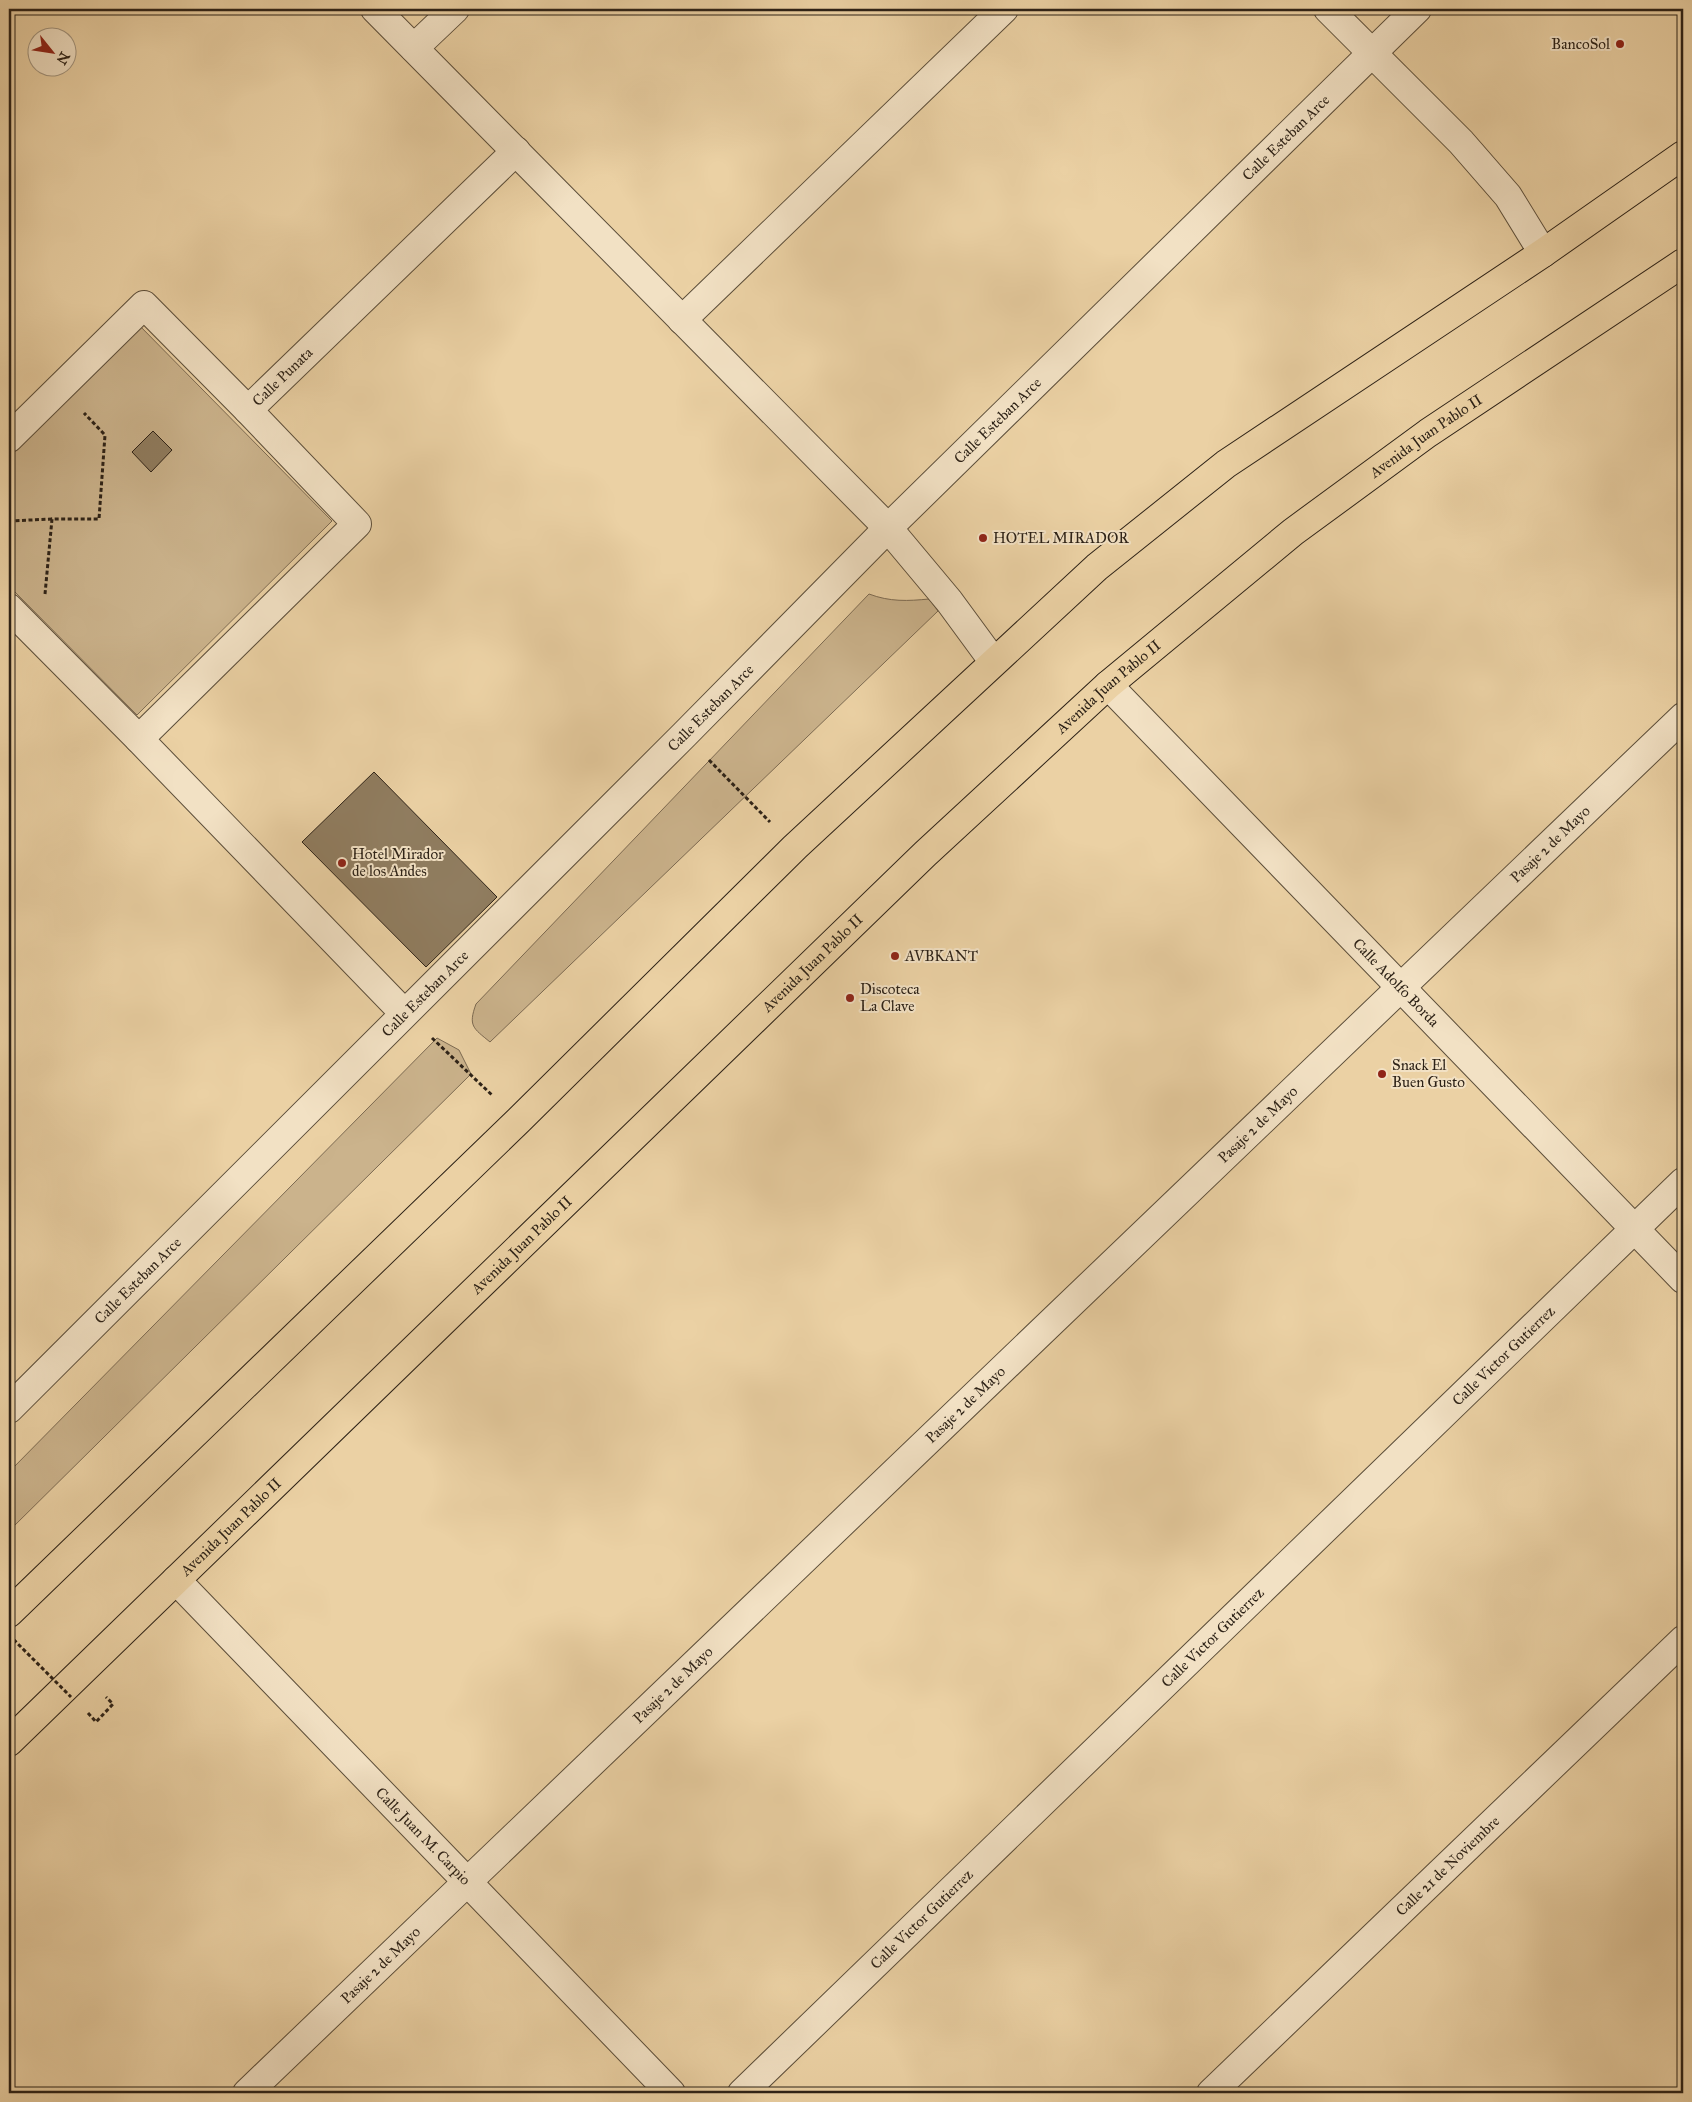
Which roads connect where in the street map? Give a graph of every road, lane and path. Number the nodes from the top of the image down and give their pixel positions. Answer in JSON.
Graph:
{"nodes":[{"id":1,"x":375,"y":9,"type":"edge"},
{"id":2,"x":454,"y":9,"type":"edge"},
{"id":3,"x":1004,"y":9,"type":"edge"},
{"id":4,"x":1328,"y":9,"type":"edge"},
{"id":5,"x":1417,"y":9,"type":"edge"},
{"id":6,"x":414,"y":48,"type":"junction"},
{"id":7,"x":1372,"y":53,"type":"junction"},
{"id":8,"x":516,"y":151,"type":"junction"},
{"id":9,"x":1683,"y":155,"type":"edge"},
{"id":10,"x":1543,"y":253,"type":"junction"},
{"id":11,"x":1683,"y":263,"type":"edge"},
{"id":12,"x":682,"y":320,"type":"junction"},
{"id":13,"x":79,"y":408,"type":"dead end"},
{"id":14,"x":248,"y":410,"type":"junction"},
{"id":15,"x":9,"y":438,"type":"edge"},
{"id":16,"x":52,"y":519,"type":"junction"},
{"id":17,"x":9,"y":521,"type":"edge"},
{"id":18,"x":888,"y":528,"type":"junction"},
{"id":19,"x":45,"y":598,"type":"dead end"},
{"id":20,"x":9,"y":608,"type":"edge"},
{"id":21,"x":993,"y":661,"type":"junction"},
{"id":22,"x":1108,"y":685,"type":"junction"},
{"id":23,"x":1683,"y":716,"type":"edge"},
{"id":24,"x":684,"y":735,"type":"junction"},
{"id":25,"x":139,"y":739,"type":"junction"},
{"id":26,"x":795,"y":847,"type":"junction"},
{"id":27,"x":1402,"y":988,"type":"junction"},
{"id":28,"x":404,"y":1013,"type":"junction"},
{"id":29,"x":519,"y":1120,"type":"junction"},
{"id":30,"x":1683,"y":1182,"type":"edge"},
{"id":31,"x":1635,"y":1229,"type":"junction"},
{"id":32,"x":1683,"y":1278,"type":"edge"},
{"id":33,"x":9,"y":1409,"type":"edge"},
{"id":34,"x":176,"y":1580,"type":"junction"},
{"id":35,"x":9,"y":1613,"type":"edge"},
{"id":36,"x":9,"y":1635,"type":"edge"},
{"id":37,"x":1683,"y":1640,"type":"edge"},
{"id":38,"x":71,"y":1697,"type":"dead end"},
{"id":39,"x":9,"y":1742,"type":"edge"},
{"id":40,"x":467,"y":1882,"type":"junction"},
{"id":41,"x":247,"y":2093,"type":"edge"},
{"id":42,"x":672,"y":2093,"type":"edge"},
{"id":43,"x":742,"y":2093,"type":"edge"},
{"id":44,"x":1211,"y":2093,"type":"edge"}],
"edges":[{"from":1,"to":6,"type":"street"},
{"from":2,"to":6,"type":"street"},
{"from":3,"to":12,"type":"street"},
{"from":4,"to":7,"type":"street"},
{"from":5,"to":7,"type":"street","name":"Calle Esteban Arce"},
{"from":6,"to":8,"type":"street"},
{"from":7,"to":10,"type":"street"},
{"from":7,"to":18,"type":"street","name":"Calle Esteban Arce"},
{"from":8,"to":12,"type":"street"},
{"from":8,"to":14,"type":"street","name":"Calle Punata"},
{"from":9,"to":10,"type":"highway"},
{"from":10,"to":21,"type":"highway"},
{"from":11,"to":22,"type":"highway","name":"Avenida Juan Pablo II"},
{"from":12,"to":18,"type":"street"},
{"from":13,"to":16,"type":"path"},
{"from":14,"to":15,"type":"street","name":"Calle Punata"},
{"from":14,"to":25,"type":"street"},
{"from":16,"to":17,"type":"path"},
{"from":16,"to":19,"type":"path"},
{"from":18,"to":21,"type":"street"},
{"from":18,"to":24,"type":"street","name":"Calle Esteban Arce"},
{"from":20,"to":25,"type":"street"},
{"from":21,"to":26,"type":"highway"},
{"from":22,"to":27,"type":"street","name":"Calle Adolfo Borda"},
{"from":22,"to":34,"type":"highway","name":"Avenida Juan Pablo II"},
{"from":23,"to":27,"type":"street","name":"Pasaje 2 de Mayo"},
{"from":24,"to":26,"type":"path"},
{"from":24,"to":28,"type":"street","name":"Calle Esteban Arce"},
{"from":25,"to":28,"type":"street"},
{"from":26,"to":29,"type":"highway"},
{"from":27,"to":31,"type":"street","name":"Calle Adolfo Borda"},
{"from":27,"to":40,"type":"street","name":"Pasaje 2 de Mayo"},
{"from":28,"to":29,"type":"path"},
{"from":28,"to":33,"type":"street","name":"Calle Esteban Arce"},
{"from":29,"to":35,"type":"highway"},
{"from":30,"to":31,"type":"street","name":"Calle Victor Gutierrez"},
{"from":31,"to":32,"type":"street","name":"Calle Adolfo Borda"},
{"from":31,"to":43,"type":"street","name":"Calle Victor Gutierrez"},
{"from":34,"to":39,"type":"highway","name":"Avenida Juan Pablo II"},
{"from":34,"to":40,"type":"street","name":"Calle Juan M. Carpio"},
{"from":36,"to":38,"type":"path","bridge":true},
{"from":37,"to":44,"type":"street","name":"Calle 21 de Noviembre"},
{"from":40,"to":41,"type":"street","name":"Pasaje 2 de Mayo"},
{"from":40,"to":42,"type":"street","name":"Calle Juan M. Carpio"}]}
